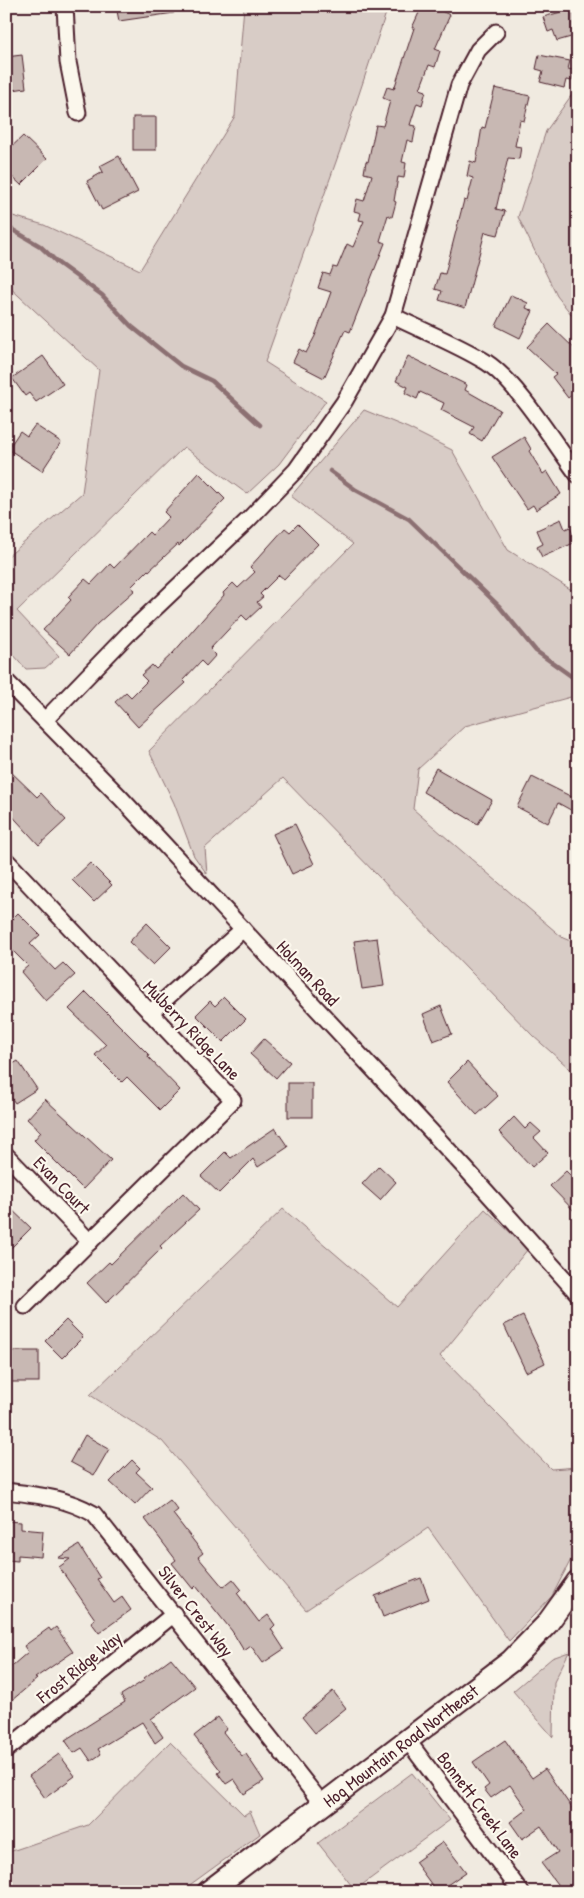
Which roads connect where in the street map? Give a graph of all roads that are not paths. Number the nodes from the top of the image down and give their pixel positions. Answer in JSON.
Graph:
{"nodes":[{"id":1,"x":64,"y":6,"type":"edge"},
{"id":2,"x":496,"y":32,"type":"dead end"},
{"id":3,"x":78,"y":113,"type":"dead end"},
{"id":4,"x":392,"y":316,"type":"junction"},
{"id":5,"x":578,"y":475,"type":"edge"},
{"id":6,"x":6,"y":681,"type":"edge"},
{"id":7,"x":45,"y":720,"type":"junction"},
{"id":8,"x":6,"y":860,"type":"edge"},
{"id":9,"x":243,"y":930,"type":"junction"},
{"id":10,"x":150,"y":1013,"type":"junction"},
{"id":11,"x":6,"y":1155,"type":"edge"},
{"id":12,"x":90,"y":1242,"type":"junction"},
{"id":13,"x":578,"y":1294,"type":"edge"},
{"id":14,"x":25,"y":1306,"type":"dead end"},
{"id":15,"x":6,"y":1491,"type":"edge"},
{"id":16,"x":578,"y":1582,"type":"edge"},
{"id":17,"x":174,"y":1614,"type":"junction"},
{"id":18,"x":408,"y":1741,"type":"junction"},
{"id":19,"x":6,"y":1750,"type":"edge"},
{"id":20,"x":324,"y":1805,"type":"junction"},
{"id":21,"x":208,"y":1892,"type":"edge"},
{"id":22,"x":521,"y":1892,"type":"edge"}],
"edges":[{"from":1,"to":3,"type":"street"},
{"from":2,"to":4,"type":"street"},
{"from":4,"to":5,"type":"street"},
{"from":4,"to":7,"type":"street"},
{"from":6,"to":7,"type":"street","name":"Holman Road"},
{"from":7,"to":9,"type":"street","name":"Holman Road"},
{"from":8,"to":10,"type":"street","name":"Mulberry Ridge Lane"},
{"from":9,"to":10,"type":"street"},
{"from":9,"to":13,"type":"street","name":"Holman Road"},
{"from":10,"to":12,"type":"street","name":"Mulberry Ridge Lane"},
{"from":11,"to":12,"type":"street","name":"Evan Court"},
{"from":12,"to":14,"type":"street","name":"Mulberry Ridge Lane"},
{"from":15,"to":17,"type":"street","name":"Silver Crest Way"},
{"from":16,"to":18,"type":"street","name":"Hog Mountain Road Northeast"},
{"from":17,"to":19,"type":"street","name":"Frost Ridge Way"},
{"from":17,"to":20,"type":"street","name":"Silver Crest Way"},
{"from":18,"to":20,"type":"street","name":"Hog Mountain Road Northeast"},
{"from":18,"to":22,"type":"street","name":"Bonnett Creek Lane"},
{"from":20,"to":21,"type":"street","name":"Hog Mountain Road Northeast"}]}
